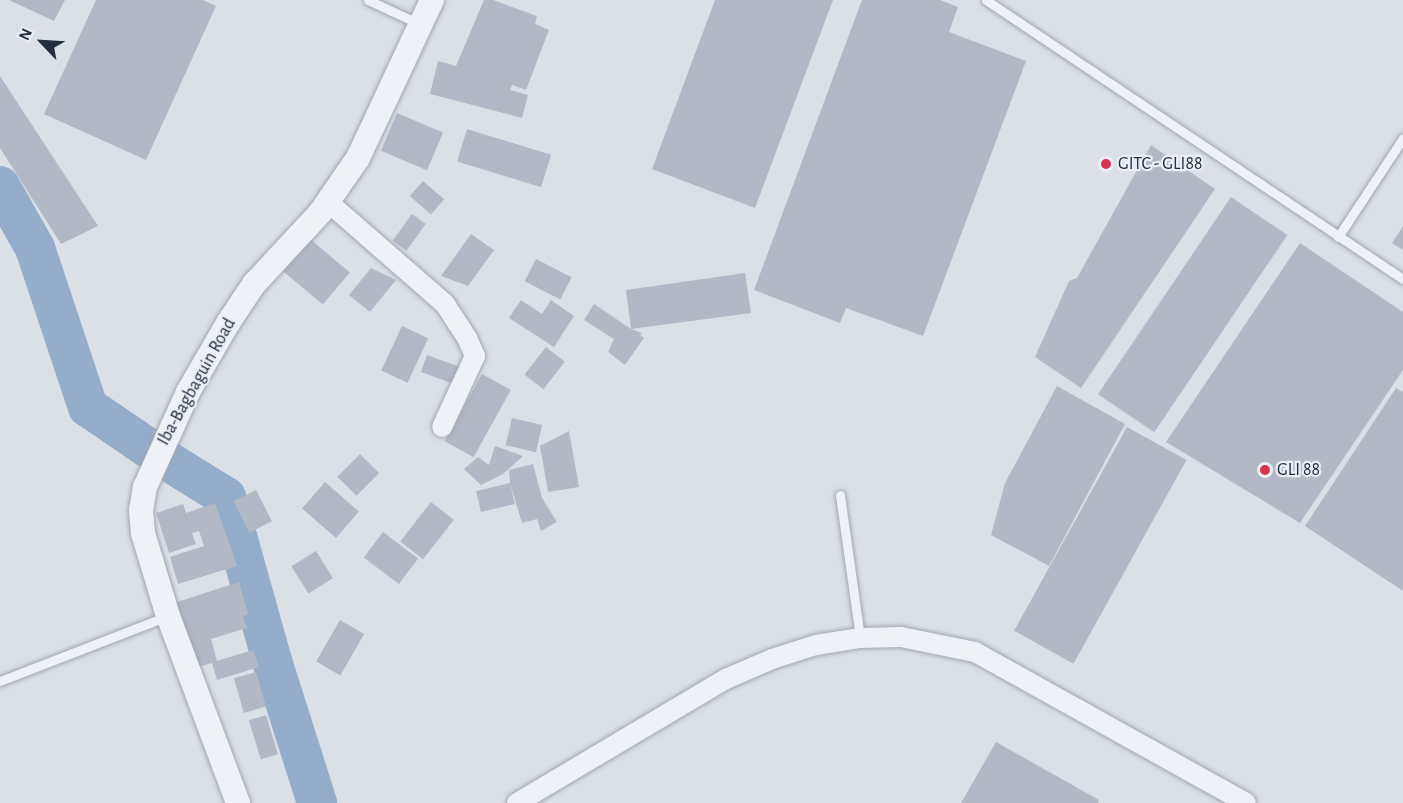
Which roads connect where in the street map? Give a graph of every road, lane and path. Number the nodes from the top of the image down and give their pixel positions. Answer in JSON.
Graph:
{"nodes":[{"id":1,"x":368,"y":0,"type":"edge"},
{"id":2,"x":432,"y":0,"type":"edge"},
{"id":3,"x":986,"y":0,"type":"edge"},
{"id":4,"x":997,"y":3,"type":"edge"},
{"id":5,"x":420,"y":24,"type":"junction"},
{"id":6,"x":1403,"y":138,"type":"edge"},
{"id":7,"x":328,"y":202,"type":"junction"},
{"id":8,"x":1338,"y":237,"type":"junction"},
{"id":9,"x":1403,"y":279,"type":"edge"},
{"id":10,"x":442,"y":428,"type":"dead end"},
{"id":11,"x":840,"y":495,"type":"dead end"},
{"id":12,"x":168,"y":616,"type":"junction"},
{"id":13,"x":860,"y":638,"type":"junction"},
{"id":14,"x":0,"y":681,"type":"edge"},
{"id":15,"x":238,"y":803,"type":"edge"},
{"id":16,"x":517,"y":803,"type":"edge"},
{"id":17,"x":1246,"y":803,"type":"edge"}],
"edges":[{"from":1,"to":5,"type":"lane"},
{"from":2,"to":5,"type":"street","name":"Iba-Bagbaguin Road"},
{"from":3,"to":4,"type":"lane"},
{"from":4,"to":8,"type":"lane"},
{"from":5,"to":7,"type":"street","name":"Iba-Bagbaguin Road"},
{"from":6,"to":8,"type":"lane"},
{"from":7,"to":10,"type":"street"},
{"from":7,"to":12,"type":"street","name":"Iba-Bagbaguin Road"},
{"from":8,"to":9,"type":"lane"},
{"from":11,"to":13,"type":"lane"},
{"from":12,"to":14,"type":"lane"},
{"from":12,"to":15,"type":"street","name":"Iba-Bagbaguin Road"},
{"from":13,"to":16,"type":"street"},
{"from":13,"to":17,"type":"street"}]}
